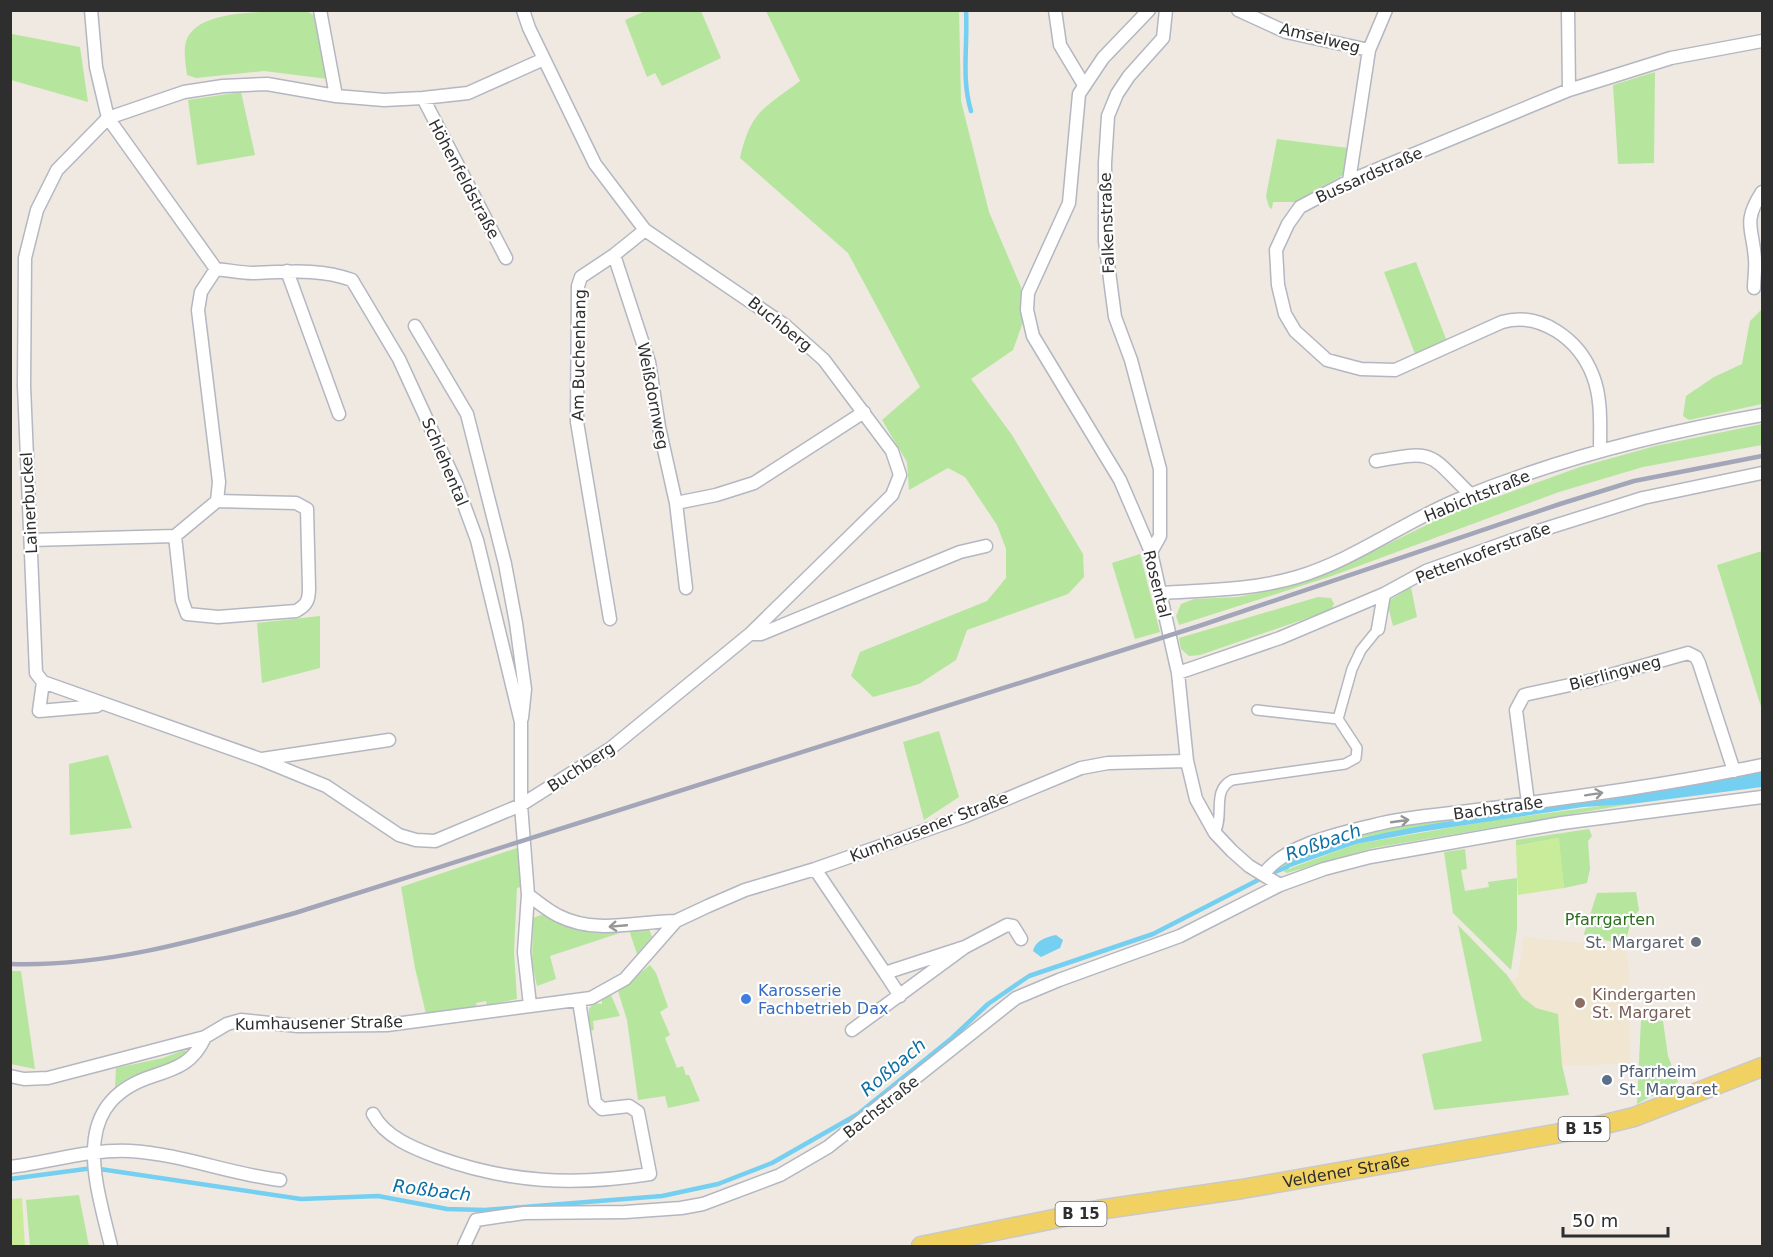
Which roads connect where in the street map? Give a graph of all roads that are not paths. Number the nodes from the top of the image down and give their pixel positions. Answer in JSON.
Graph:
{"nodes":[{"id":1,"x":90,"y":10,"type":"edge"},
{"id":2,"x":320,"y":10,"type":"edge"},
{"id":3,"x":523,"y":10,"type":"edge"},
{"id":4,"x":1055,"y":10,"type":"edge"},
{"id":5,"x":1149,"y":10,"type":"edge"},
{"id":6,"x":1166,"y":10,"type":"edge"},
{"id":7,"x":1238,"y":10,"type":"edge"},
{"id":8,"x":1386,"y":10,"type":"edge"},
{"id":9,"x":1568,"y":10,"type":"edge"},
{"id":10,"x":1762,"y":41,"type":"edge"},
{"id":11,"x":1368,"y":50,"type":"junction"},
{"id":12,"x":544,"y":58,"type":"junction"},
{"id":13,"x":1084,"y":85,"type":"junction"},
{"id":14,"x":1569,"y":90,"type":"junction"},
{"id":15,"x":336,"y":96,"type":"junction"},
{"id":16,"x":423,"y":98,"type":"junction"},
{"id":17,"x":108,"y":118,"type":"junction"},
{"id":18,"x":1349,"y":181,"type":"junction"},
{"id":19,"x":1762,"y":192,"type":"edge"},
{"id":20,"x":645,"y":230,"type":"junction"},
{"id":21,"x":614,"y":255,"type":"junction"},
{"id":22,"x":506,"y":258,"type":"dead end"},
{"id":23,"x":216,"y":269,"type":"junction"},
{"id":24,"x":287,"y":270,"type":"junction"},
{"id":25,"x":1754,"y":288,"type":"dead end"},
{"id":26,"x":1028,"y":293,"type":"joint"},
{"id":27,"x":415,"y":326,"type":"dead end"},
{"id":28,"x":864,"y":412,"type":"junction"},
{"id":29,"x":339,"y":414,"type":"dead end"},
{"id":30,"x":1762,"y":415,"type":"edge"},
{"id":31,"x":1600,"y":451,"type":"junction"},
{"id":32,"x":1376,"y":461,"type":"dead end"},
{"id":33,"x":1762,"y":473,"type":"edge"},
{"id":34,"x":1472,"y":495,"type":"junction"},
{"id":35,"x":217,"y":501,"type":"junction"},
{"id":36,"x":676,"y":503,"type":"junction"},
{"id":37,"x":175,"y":536,"type":"junction"},
{"id":38,"x":31,"y":540,"type":"junction"},
{"id":39,"x":986,"y":546,"type":"dead end"},
{"id":40,"x":1151,"y":552,"type":"junction"},
{"id":41,"x":686,"y":588,"type":"dead end"},
{"id":42,"x":1162,"y":593,"type":"junction"},
{"id":43,"x":1383,"y":594,"type":"junction"},
{"id":44,"x":610,"y":619,"type":"dead end"},
{"id":45,"x":1378,"y":629,"type":"joint"},
{"id":46,"x":750,"y":634,"type":"junction"},
{"id":47,"x":1178,"y":673,"type":"junction"},
{"id":48,"x":43,"y":682,"type":"junction"},
{"id":49,"x":101,"y":705,"type":"junction"},
{"id":50,"x":1257,"y":710,"type":"dead end"},
{"id":51,"x":1338,"y":719,"type":"junction"},
{"id":52,"x":521,"y":722,"type":"junction"},
{"id":53,"x":389,"y":740,"type":"dead end"},
{"id":54,"x":260,"y":759,"type":"junction"},
{"id":55,"x":1187,"y":761,"type":"junction"},
{"id":56,"x":1762,"y":765,"type":"edge"},
{"id":57,"x":1734,"y":771,"type":"junction"},
{"id":58,"x":1762,"y":797,"type":"edge"},
{"id":59,"x":1528,"y":803,"type":"junction"},
{"id":60,"x":521,"y":805,"type":"junction"},
{"id":61,"x":1215,"y":833,"type":"junction"},
{"id":62,"x":815,"y":869,"type":"junction"},
{"id":63,"x":1270,"y":876,"type":"junction"},
{"id":64,"x":528,"y":895,"type":"junction"},
{"id":65,"x":676,"y":921,"type":"junction"},
{"id":66,"x":1021,"y":939,"type":"dead end"},
{"id":67,"x":965,"y":947,"type":"junction"},
{"id":68,"x":885,"y":973,"type":"junction"},
{"id":69,"x":900,"y":996,"type":"junction"},
{"id":70,"x":579,"y":1001,"type":"junction"},
{"id":71,"x":530,"y":1005,"type":"junction"},
{"id":72,"x":852,"y":1030,"type":"dead end"},
{"id":73,"x":205,"y":1037,"type":"junction"},
{"id":74,"x":1762,"y":1067,"type":"edge"},
{"id":75,"x":10,"y":1076,"type":"edge"},
{"id":76,"x":373,"y":1114,"type":"dead end"},
{"id":77,"x":94,"y":1156,"type":"junction"},
{"id":78,"x":10,"y":1167,"type":"edge"},
{"id":79,"x":280,"y":1180,"type":"dead end"},
{"id":80,"x":111,"y":1246,"type":"edge"},
{"id":81,"x":464,"y":1246,"type":"edge"},
{"id":82,"x":921,"y":1246,"type":"edge"}],
"edges":[{"from":1,"to":17,"type":"street"},
{"from":2,"to":15,"type":"street"},
{"from":3,"to":12,"type":"street","name":"Buchberg"},
{"from":4,"to":13,"type":"street"},
{"from":5,"to":13,"type":"street","name":"Falkenstraße"},
{"from":6,"to":40,"type":"street","name":"Falkenstraße"},
{"from":7,"to":11,"type":"street","name":"Amselweg"},
{"from":8,"to":11,"type":"street"},
{"from":9,"to":14,"type":"street"},
{"from":10,"to":14,"type":"street","name":"Bussardstraße"},
{"from":11,"to":18,"type":"street"},
{"from":12,"to":16,"type":"street","name":"Höhenfeldstraße"},
{"from":12,"to":20,"type":"street","name":"Buchberg"},
{"from":13,"to":26,"type":"street","name":"Falkenstraße"},
{"from":14,"to":18,"type":"street","name":"Bussardstraße"},
{"from":15,"to":16,"type":"street","name":"Höhenfeldstraße"},
{"from":15,"to":17,"type":"street","name":"Höhenfeldstraße"},
{"from":16,"to":22,"type":"street","name":"Höhenfeldstraße"},
{"from":17,"to":23,"type":"street"},
{"from":17,"to":38,"type":"street","name":"Lainerbuckel"},
{"from":18,"to":31,"type":"street","name":"Bussardstraße"},
{"from":19,"to":25,"type":"street"},
{"from":20,"to":21,"type":"street","name":"Am Buchenhang"},
{"from":20,"to":28,"type":"street","name":"Buchberg"},
{"from":21,"to":36,"type":"street","name":"Weißdornweg"},
{"from":21,"to":44,"type":"street","name":"Am Buchenhang"},
{"from":23,"to":24,"type":"street","name":"Schlehental"},
{"from":23,"to":35,"type":"street"},
{"from":24,"to":29,"type":"street"},
{"from":24,"to":52,"type":"street","name":"Schlehental"},
{"from":26,"to":40,"type":"street","name":"Rosental"},
{"from":27,"to":52,"type":"street","name":"Schlehental"},
{"from":28,"to":36,"type":"street"},
{"from":28,"to":46,"type":"street","name":"Buchberg"},
{"from":30,"to":31,"type":"street","name":"Habichtstraße"},
{"from":31,"to":34,"type":"street","name":"Habichtstraße"},
{"from":32,"to":34,"type":"street"},
{"from":33,"to":43,"type":"street","name":"Pettenkoferstraße"},
{"from":34,"to":42,"type":"street","name":"Habichtstraße"},
{"from":35,"to":37,"type":"street"},
{"from":35,"to":37,"type":"street"},
{"from":36,"to":41,"type":"street","name":"Weißdornweg"},
{"from":37,"to":38,"type":"street"},
{"from":38,"to":48,"type":"street","name":"Lainerbuckel"},
{"from":39,"to":46,"type":"street","name":"Buchberg"},
{"from":40,"to":42,"type":"street","name":"Rosental"},
{"from":42,"to":47,"type":"street","name":"Rosental"},
{"from":43,"to":45,"type":"street"},
{"from":43,"to":47,"type":"street","name":"Pettenkoferstraße"},
{"from":45,"to":51,"type":"street"},
{"from":46,"to":60,"type":"street","name":"Buchberg"},
{"from":47,"to":55,"type":"street","name":"Rosental"},
{"from":48,"to":49,"type":"street"},
{"from":48,"to":49,"type":"street"},
{"from":49,"to":54,"type":"street"},
{"from":50,"to":51,"type":"street"},
{"from":51,"to":61,"type":"street"},
{"from":52,"to":60,"type":"street","name":"Schlehental"},
{"from":53,"to":54,"type":"street"},
{"from":54,"to":60,"type":"street"},
{"from":55,"to":61,"type":"street","name":"Rosental"},
{"from":55,"to":62,"type":"street","name":"Kumhausener Straße"},
{"from":56,"to":57,"type":"street","name":"Bachstraße"},
{"from":59,"to":57,"type":"street","name":"Bachstraße","one_way":true},
{"from":57,"to":59,"type":"street","name":"Bierlingweg"},
{"from":58,"to":63,"type":"street","name":"Bachstraße"},
{"from":63,"to":59,"type":"street","name":"Bachstraße","one_way":true},
{"from":60,"to":64,"type":"street","name":"Schlehental"},
{"from":61,"to":63,"type":"street","name":"Rosental"},
{"from":62,"to":65,"type":"street","name":"Kumhausener Straße"},
{"from":62,"to":68,"type":"street"},
{"from":63,"to":81,"type":"street","name":"Bachstraße"},
{"from":65,"to":64,"type":"street","name":"Kumhausener Straße","one_way":true},
{"from":64,"to":71,"type":"street","name":"Schlehental"},
{"from":65,"to":70,"type":"street","name":"Kumhausener Straße"},
{"from":66,"to":67,"type":"street"},
{"from":67,"to":68,"type":"street"},
{"from":67,"to":69,"type":"street"},
{"from":68,"to":69,"type":"street"},
{"from":69,"to":72,"type":"street"},
{"from":70,"to":71,"type":"street","name":"Kumhausener Straße"},
{"from":70,"to":76,"type":"street"},
{"from":71,"to":73,"type":"street","name":"Kumhausener Straße"},
{"from":73,"to":75,"type":"street","name":"Kumhausener Straße"},
{"from":73,"to":77,"type":"street"},
{"from":74,"to":82,"type":"main road","name":"Veldener Straße","number":"B 15"},
{"from":77,"to":78,"type":"street"},
{"from":77,"to":79,"type":"street"},
{"from":77,"to":80,"type":"street"}]}
